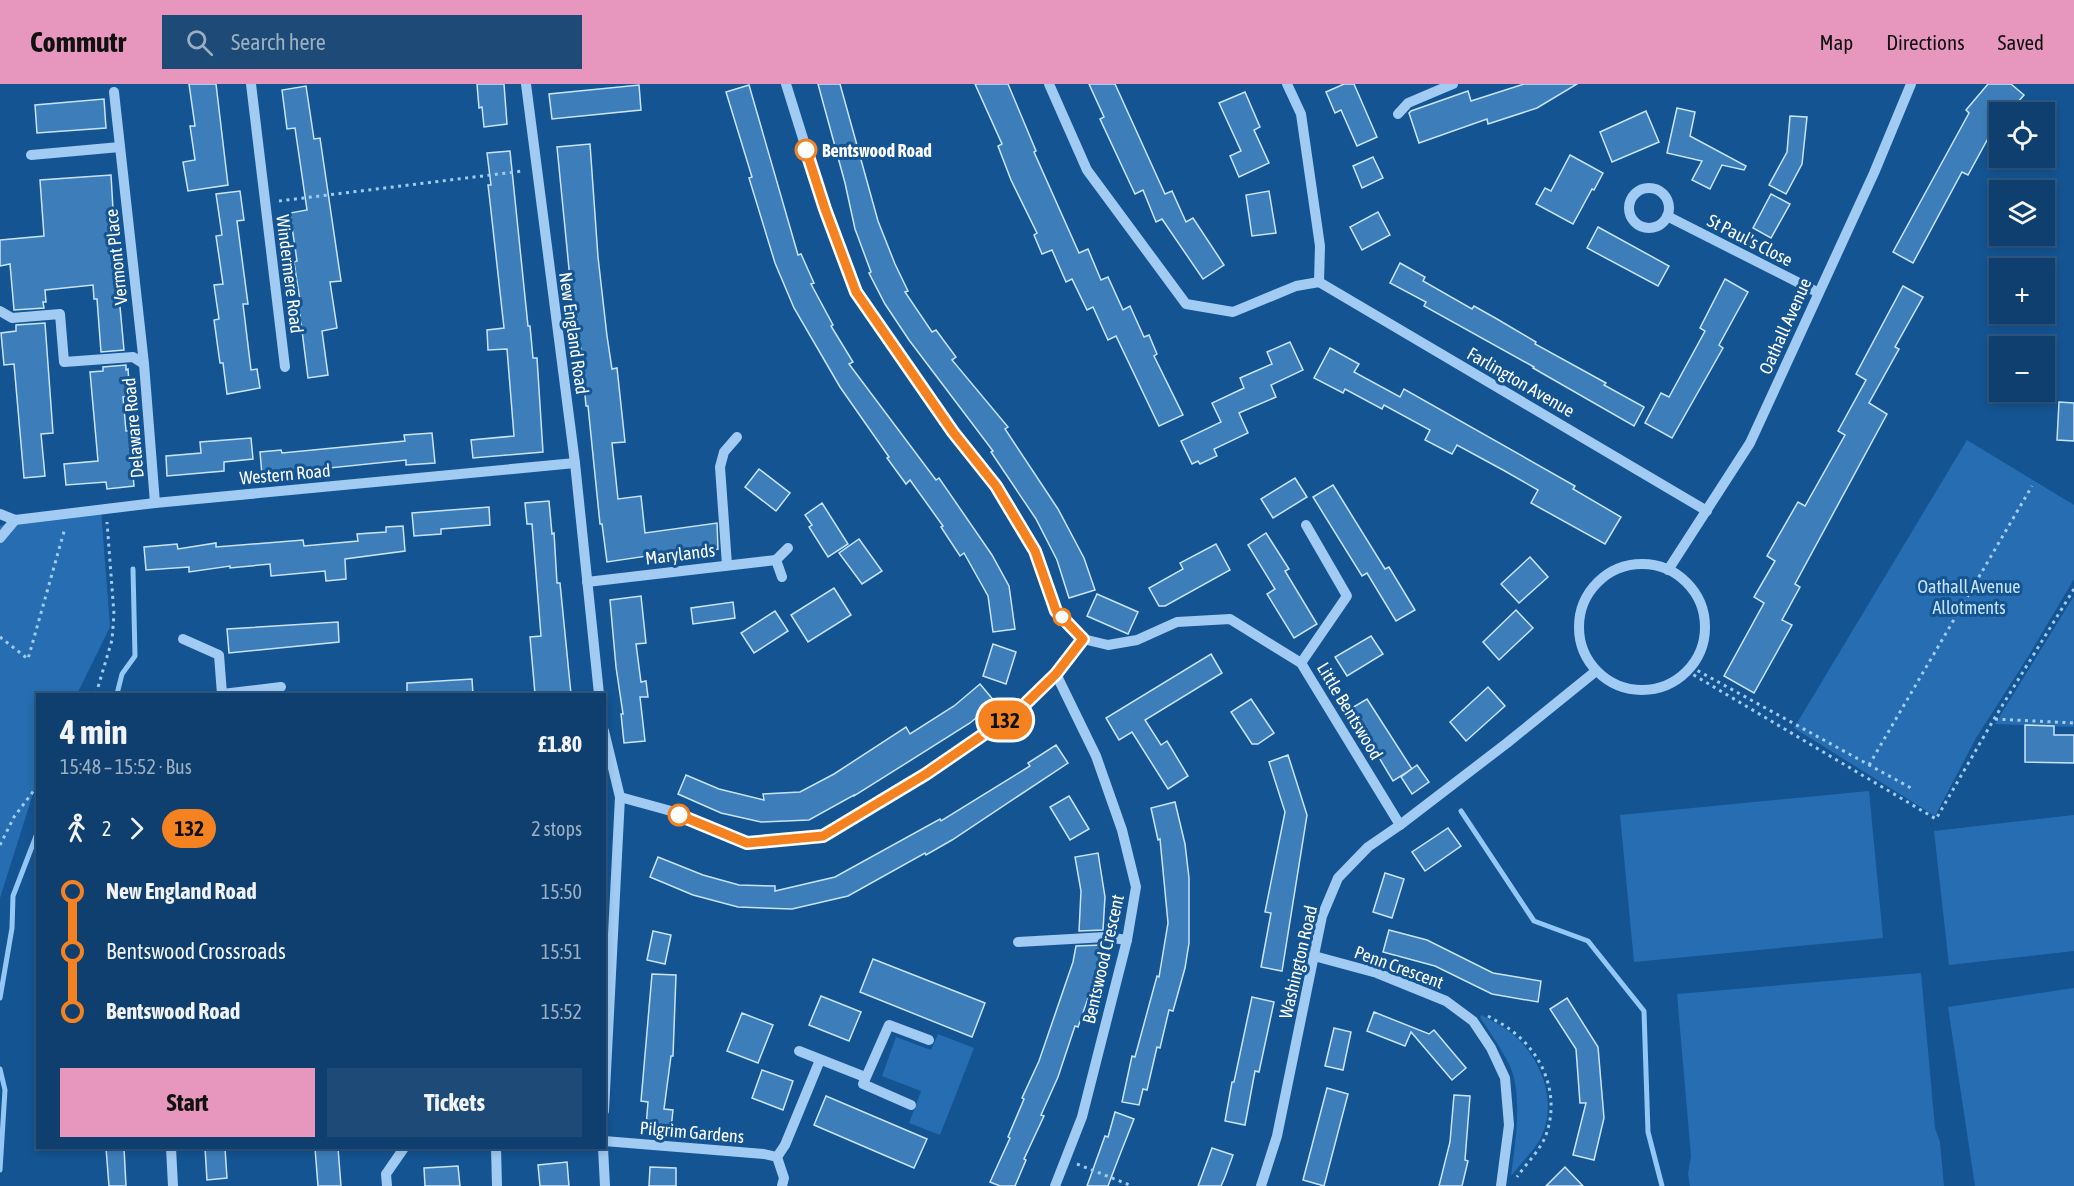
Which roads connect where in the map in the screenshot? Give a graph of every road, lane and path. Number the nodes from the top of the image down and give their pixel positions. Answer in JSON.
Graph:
{"nodes":[{"id":1,"x":250,"y":84,"type":"edge"},
{"id":2,"x":526,"y":84,"type":"edge"},
{"id":3,"x":786,"y":84,"type":"edge"},
{"id":4,"x":1050,"y":84,"type":"edge"},
{"id":5,"x":1287,"y":84,"type":"edge"},
{"id":6,"x":1453,"y":84,"type":"edge"},
{"id":7,"x":1911,"y":84,"type":"edge"},
{"id":8,"x":114,"y":92,"type":"dead end"},
{"id":9,"x":1398,"y":114,"type":"dead end"},
{"id":10,"x":120,"y":147,"type":"junction"},
{"id":11,"x":31,"y":155,"type":"dead end"},
{"id":12,"x":537,"y":169,"type":"junction"},
{"id":13,"x":265,"y":202,"type":"junction"},
{"id":14,"x":1668,"y":216,"type":"dead end"},
{"id":15,"x":1319,"y":282,"type":"junction"},
{"id":16,"x":1817,"y":292,"type":"junction"},
{"id":17,"x":0,"y":311,"type":"edge"},
{"id":18,"x":144,"y":364,"type":"junction"},
{"id":19,"x":285,"y":367,"type":"dead end"},
{"id":20,"x":737,"y":437,"type":"dead end"},
{"id":21,"x":575,"y":463,"type":"junction"},
{"id":22,"x":2032,"y":486,"type":"dead end"},
{"id":23,"x":155,"y":503,"type":"junction"},
{"id":24,"x":106,"y":508,"type":"junction"},
{"id":25,"x":1707,"y":511,"type":"junction"},
{"id":26,"x":69,"y":513,"type":"junction"},
{"id":27,"x":0,"y":514,"type":"edge"},
{"id":28,"x":15,"y":520,"type":"junction"},
{"id":29,"x":1306,"y":525,"type":"dead end"},
{"id":30,"x":0,"y":538,"type":"edge"},
{"id":31,"x":788,"y":548,"type":"dead end"},
{"id":32,"x":776,"y":560,"type":"junction"},
{"id":33,"x":727,"y":565,"type":"junction"},
{"id":34,"x":1668,"y":570,"type":"junction"},
{"id":35,"x":782,"y":577,"type":"dead end"},
{"id":36,"x":587,"y":582,"type":"junction"},
{"id":37,"x":2074,"y":589,"type":"edge"},
{"id":38,"x":0,"y":637,"type":"edge"},
{"id":39,"x":183,"y":639,"type":"dead end"},
{"id":40,"x":1083,"y":639,"type":"junction"},
{"id":41,"x":1301,"y":663,"type":"junction"},
{"id":42,"x":1689,"y":669,"type":"junction"},
{"id":43,"x":1596,"y":671,"type":"junction"},
{"id":44,"x":1056,"y":674,"type":"junction"},
{"id":45,"x":281,"y":687,"type":"dead end"},
{"id":46,"x":96,"y":693,"type":"edge"},
{"id":47,"x":222,"y":693,"type":"edge"},
{"id":48,"x":230,"y":693,"type":"edge"},
{"id":49,"x":599,"y":693,"type":"edge"},
{"id":50,"x":1994,"y":719,"type":"junction"},
{"id":51,"x":2074,"y":723,"type":"edge"},
{"id":52,"x":606,"y":739,"type":"edge"},
{"id":53,"x":1869,"y":765,"type":"junction"},
{"id":54,"x":36,"y":788,"type":"edge"},
{"id":55,"x":1911,"y":788,"type":"dead end"},
{"id":56,"x":620,"y":797,"type":"junction"},
{"id":57,"x":1400,"y":825,"type":"junction"},
{"id":58,"x":0,"y":845,"type":"edge"},
{"id":59,"x":1127,"y":940,"type":"junction"},
{"id":60,"x":1018,"y":942,"type":"dead end"},
{"id":61,"x":609,"y":947,"type":"edge"},
{"id":62,"x":1314,"y":956,"type":"junction"},
{"id":63,"x":1473,"y":1021,"type":"junction"},
{"id":64,"x":929,"y":1040,"type":"dead end"},
{"id":65,"x":606,"y":1045,"type":"edge"},
{"id":66,"x":799,"y":1051,"type":"dead end"},
{"id":67,"x":820,"y":1060,"type":"junction"},
{"id":68,"x":865,"y":1077,"type":"junction"},
{"id":69,"x":911,"y":1105,"type":"dead end"},
{"id":70,"x":606,"y":1141,"type":"edge"},
{"id":71,"x":171,"y":1149,"type":"edge"},
{"id":72,"x":403,"y":1149,"type":"edge"},
{"id":73,"x":496,"y":1149,"type":"edge"},
{"id":74,"x":603,"y":1149,"type":"edge"},
{"id":75,"x":777,"y":1157,"type":"junction"},
{"id":76,"x":1067,"y":1160,"type":"junction"},
{"id":77,"x":1501,"y":1185,"type":"edge"},
{"id":78,"x":173,"y":1186,"type":"edge"},
{"id":79,"x":387,"y":1186,"type":"edge"},
{"id":80,"x":497,"y":1186,"type":"edge"},
{"id":81,"x":605,"y":1186,"type":"edge"},
{"id":82,"x":782,"y":1186,"type":"edge"},
{"id":83,"x":1055,"y":1186,"type":"edge"},
{"id":84,"x":1132,"y":1186,"type":"edge"},
{"id":85,"x":1261,"y":1186,"type":"edge"}],
"edges":[{"from":1,"to":13,"type":"street","name":"Windermere Road"},
{"from":2,"to":12,"type":"street","name":"New England Road"},
{"from":3,"to":40,"type":"street"},
{"from":4,"to":15,"type":"street"},
{"from":5,"to":15,"type":"street"},
{"from":6,"to":9,"type":"street"},
{"from":7,"to":16,"type":"street","name":"Oathall Avenue"},
{"from":8,"to":10,"type":"street","name":"Vermont Place"},
{"from":10,"to":11,"type":"street"},
{"from":10,"to":18,"type":"street","name":"Vermont Place"},
{"from":12,"to":13,"type":"path"},
{"from":12,"to":21,"type":"street","name":"New England Road"},
{"from":13,"to":19,"type":"street","name":"Windermere Road"},
{"from":14,"to":16,"type":"street","name":"St Paul's Close"},
{"from":15,"to":25,"type":"street","name":"Farlington Avenue"},
{"from":16,"to":25,"type":"street","name":"Oathall Avenue"},
{"from":17,"to":18,"type":"street","name":"Delaware Road"},
{"from":18,"to":23,"type":"street","name":"Delaware Road"},
{"from":20,"to":33,"type":"street"},
{"from":21,"to":23,"type":"street","name":"Western Road"},
{"from":21,"to":36,"type":"street","name":"New England Road"},
{"from":22,"to":53,"type":"path"},
{"from":23,"to":24,"type":"street","name":"Western Road"},
{"from":24,"to":26,"type":"street","name":"Western Road"},
{"from":24,"to":46,"type":"path"},
{"from":25,"to":34,"type":"street","name":"Oathall Avenue"},
{"from":26,"to":28,"type":"street","name":"Western Road"},
{"from":26,"to":38,"type":"path"},
{"from":27,"to":28,"type":"street","name":"Western Road"},
{"from":28,"to":30,"type":"street"},
{"from":29,"to":41,"type":"street"},
{"from":31,"to":32,"type":"street"},
{"from":32,"to":33,"type":"street","name":"Marylands"},
{"from":32,"to":35,"type":"street"},
{"from":33,"to":36,"type":"street","name":"Marylands"},
{"from":34,"to":42,"type":"street"},
{"from":34,"to":43,"type":"street"},
{"from":36,"to":49,"type":"street","name":"New England Road"},
{"from":37,"to":50,"type":"path"},
{"from":39,"to":47,"type":"street"},
{"from":40,"to":41,"type":"street","name":"Little Bentswood"},
{"from":40,"to":44,"type":"street"},
{"from":41,"to":57,"type":"street","name":"Little Bentswood"},
{"from":42,"to":43,"type":"street"},
{"from":42,"to":50,"type":"path"},
{"from":42,"to":53,"type":"path"},
{"from":43,"to":57,"type":"street","name":"Washington Road"},
{"from":44,"to":56,"type":"street"},
{"from":44,"to":59,"type":"street","name":"Bentswood Crescent"},
{"from":45,"to":48,"type":"street"},
{"from":50,"to":51,"type":"path"},
{"from":52,"to":56,"type":"street"},
{"from":53,"to":55,"type":"path"},
{"from":54,"to":58,"type":"path"},
{"from":56,"to":61,"type":"street"},
{"from":57,"to":62,"type":"street","name":"Washington Road"},
{"from":59,"to":60,"type":"street"},
{"from":59,"to":76,"type":"street","name":"Bentswood Crescent"},
{"from":61,"to":65,"type":"street"},
{"from":62,"to":63,"type":"street","name":"Penn Crescent"},
{"from":62,"to":85,"type":"street","name":"Washington Road"},
{"from":63,"to":77,"type":"street","name":"Penn Crescent"},
{"from":63,"to":77,"type":"path"},
{"from":64,"to":68,"type":"street"},
{"from":66,"to":67,"type":"street"},
{"from":67,"to":68,"type":"street"},
{"from":67,"to":75,"type":"street"},
{"from":68,"to":69,"type":"street"},
{"from":70,"to":75,"type":"street","name":"Pilgrim Gardens"},
{"from":71,"to":78,"type":"street"},
{"from":72,"to":79,"type":"street"},
{"from":73,"to":80,"type":"street"},
{"from":74,"to":81,"type":"street"},
{"from":75,"to":82,"type":"street"},
{"from":76,"to":83,"type":"street","name":"Bentswood Crescent"},
{"from":76,"to":84,"type":"path"}]}
